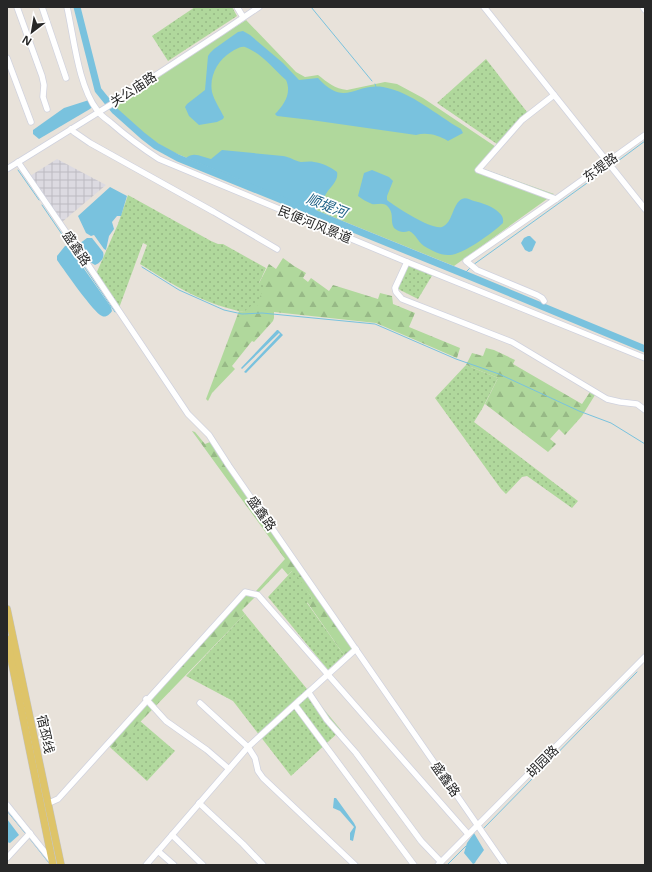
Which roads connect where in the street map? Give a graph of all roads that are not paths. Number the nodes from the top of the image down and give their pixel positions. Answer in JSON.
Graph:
{"nodes":[{"id":1,"x":17,"y":7,"type":"edge"},
{"id":2,"x":42,"y":7,"type":"edge"},
{"id":3,"x":67,"y":7,"type":"edge"},
{"id":4,"x":237,"y":7,"type":"edge"},
{"id":5,"x":258,"y":7,"type":"edge"},
{"id":6,"x":484,"y":7,"type":"edge"},
{"id":7,"x":643,"y":7,"type":"edge"},
{"id":8,"x":645,"y":10,"type":"edge"},
{"id":9,"x":243,"y":17,"type":"junction"},
{"id":10,"x":7,"y":58,"type":"edge"},
{"id":11,"x":66,"y":78,"type":"dead end"},
{"id":12,"x":554,"y":95,"type":"junction"},
{"id":13,"x":47,"y":109,"type":"dead end"},
{"id":14,"x":100,"y":111,"type":"junction"},
{"id":15,"x":31,"y":122,"type":"dead end"},
{"id":16,"x":71,"y":129,"type":"junction"},
{"id":17,"x":645,"y":135,"type":"edge"},
{"id":18,"x":607,"y":161,"type":"junction"},
{"id":19,"x":18,"y":162,"type":"junction"},
{"id":20,"x":7,"y":169,"type":"edge"},
{"id":21,"x":556,"y":199,"type":"junction"},
{"id":22,"x":645,"y":209,"type":"edge"},
{"id":23,"x":277,"y":249,"type":"dead end"},
{"id":24,"x":407,"y":262,"type":"junction"},
{"id":25,"x":544,"y":301,"type":"dead end"},
{"id":26,"x":645,"y":358,"type":"edge"},
{"id":27,"x":645,"y":410,"type":"edge"},
{"id":28,"x":7,"y":609,"type":"edge"},
{"id":29,"x":7,"y":639,"type":"edge"},
{"id":30,"x":356,"y":649,"type":"junction"},
{"id":31,"x":645,"y":657,"type":"edge"},
{"id":32,"x":328,"y":675,"type":"junction"},
{"id":33,"x":308,"y":693,"type":"junction"},
{"id":34,"x":146,"y":699,"type":"junction"},
{"id":35,"x":200,"y":703,"type":"dead end"},
{"id":36,"x":295,"y":705,"type":"junction"},
{"id":37,"x":248,"y":748,"type":"junction"},
{"id":38,"x":229,"y":769,"type":"junction"},
{"id":39,"x":49,"y":803,"type":"junction"},
{"id":40,"x":199,"y":803,"type":"junction"},
{"id":41,"x":7,"y":805,"type":"edge"},
{"id":42,"x":478,"y":825,"type":"junction"},
{"id":43,"x":30,"y":833,"type":"junction"},
{"id":44,"x":468,"y":834,"type":"junction"},
{"id":45,"x":172,"y":835,"type":"junction"},
{"id":46,"x":158,"y":851,"type":"junction"},
{"id":47,"x":7,"y":858,"type":"edge"},
{"id":48,"x":439,"y":863,"type":"edge"},
{"id":49,"x":54,"y":864,"type":"edge"},
{"id":50,"x":61,"y":865,"type":"edge"},
{"id":51,"x":146,"y":865,"type":"edge"},
{"id":52,"x":174,"y":865,"type":"edge"},
{"id":53,"x":204,"y":865,"type":"edge"},
{"id":54,"x":263,"y":865,"type":"edge"},
{"id":55,"x":355,"y":865,"type":"edge"},
{"id":56,"x":414,"y":865,"type":"edge"},
{"id":57,"x":505,"y":865,"type":"edge"}],
"edges":[{"from":1,"to":13,"type":"street"},
{"from":2,"to":11,"type":"street"},
{"from":3,"to":14,"type":"street","name":"民便河风景道"},
{"from":4,"to":9,"type":"street"},
{"from":5,"to":9,"type":"street","name":"关公庙路"},
{"from":6,"to":12,"type":"street"},
{"from":7,"to":8,"type":"street"},
{"from":9,"to":14,"type":"street","name":"关公庙路"},
{"from":10,"to":15,"type":"street"},
{"from":12,"to":18,"type":"street"},
{"from":12,"to":21,"type":"street"},
{"from":14,"to":16,"type":"street","name":"关公庙路"},
{"from":14,"to":24,"type":"street","name":"民便河风景道"},
{"from":16,"to":19,"type":"street","name":"关公庙路"},
{"from":16,"to":23,"type":"street"},
{"from":17,"to":18,"type":"street","name":"东堤路"},
{"from":18,"to":21,"type":"street","name":"东堤路"},
{"from":18,"to":22,"type":"street"},
{"from":19,"to":20,"type":"street","name":"关公庙路"},
{"from":19,"to":30,"type":"street","name":"盛鑫路"},
{"from":21,"to":25,"type":"street","name":"东堤路"},
{"from":24,"to":26,"type":"street","name":"民便河风景道"},
{"from":24,"to":27,"type":"street"},
{"from":28,"to":39,"type":"main road","name":"宿邳线"},
{"from":29,"to":49,"type":"main road","name":"宿邳线"},
{"from":30,"to":32,"type":"street"},
{"from":30,"to":42,"type":"street","name":"盛鑫路"},
{"from":31,"to":42,"type":"street","name":"胡园路"},
{"from":32,"to":33,"type":"street"},
{"from":32,"to":34,"type":"street"},
{"from":32,"to":44,"type":"street"},
{"from":33,"to":36,"type":"street"},
{"from":33,"to":48,"type":"street"},
{"from":34,"to":38,"type":"street"},
{"from":34,"to":39,"type":"street"},
{"from":35,"to":37,"type":"street"},
{"from":36,"to":37,"type":"street"},
{"from":36,"to":56,"type":"street"},
{"from":37,"to":38,"type":"street"},
{"from":37,"to":55,"type":"street"},
{"from":38,"to":40,"type":"street"},
{"from":39,"to":50,"type":"main road","name":"宿邳线"},
{"from":40,"to":45,"type":"street"},
{"from":40,"to":54,"type":"street"},
{"from":41,"to":43,"type":"street"},
{"from":42,"to":44,"type":"street","name":"胡园路"},
{"from":42,"to":57,"type":"street","name":"盛鑫路"},
{"from":43,"to":47,"type":"street"},
{"from":43,"to":49,"type":"street"},
{"from":44,"to":48,"type":"street","name":"胡园路"},
{"from":45,"to":46,"type":"street"},
{"from":45,"to":53,"type":"street"},
{"from":46,"to":51,"type":"street"},
{"from":46,"to":52,"type":"street"}]}
